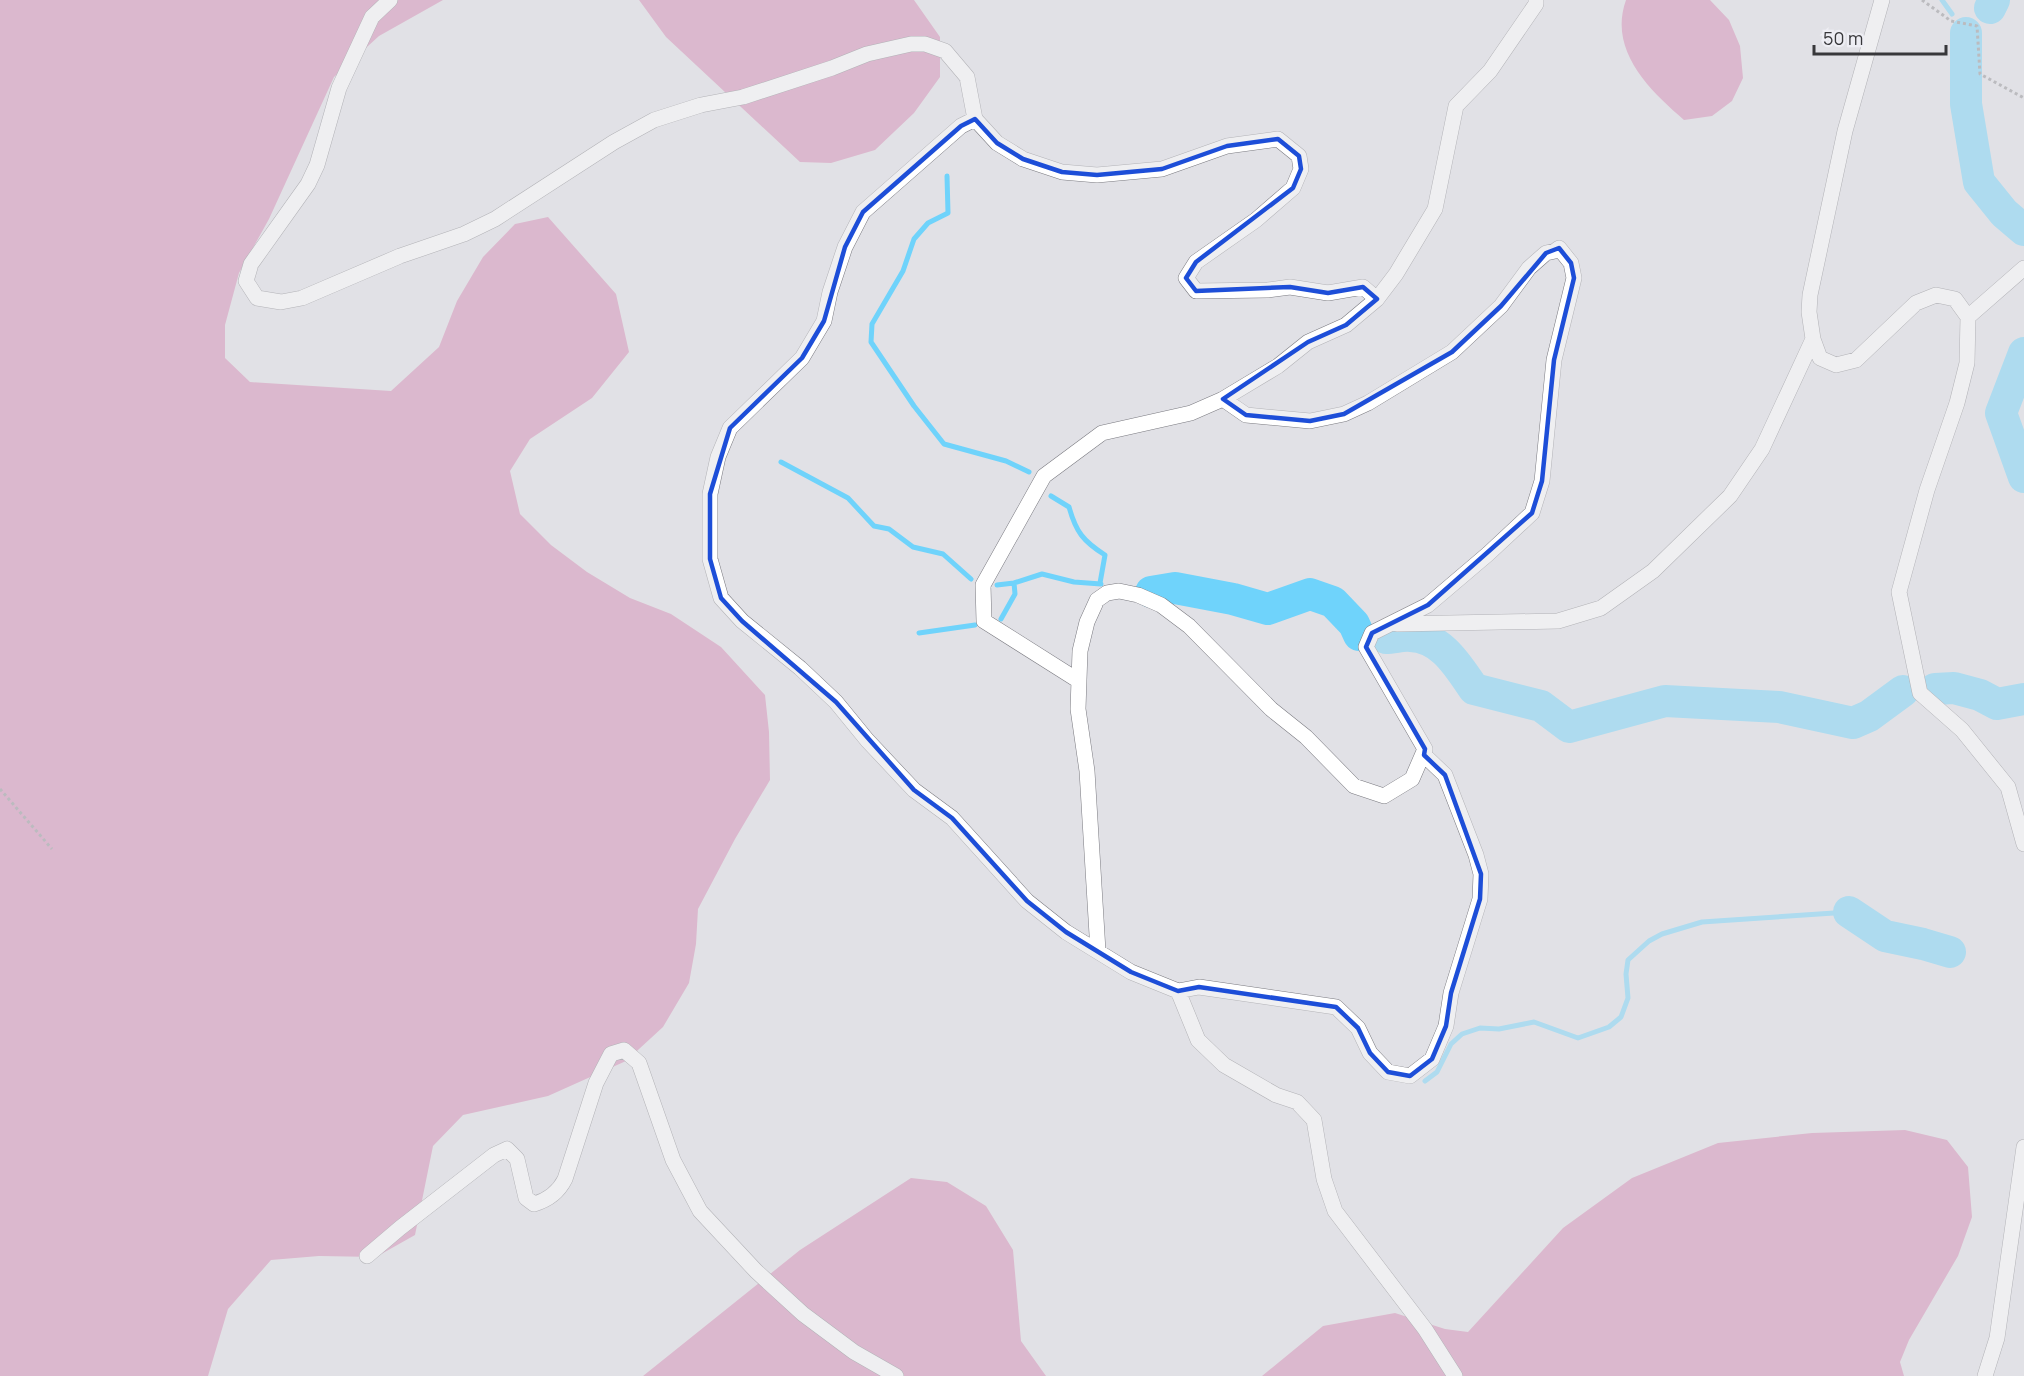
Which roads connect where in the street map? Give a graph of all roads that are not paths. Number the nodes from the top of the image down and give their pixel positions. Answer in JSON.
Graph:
{"nodes":[{"id":1,"x":390,"y":0,"type":"edge"},
{"id":2,"x":1536,"y":0,"type":"edge"},
{"id":3,"x":1882,"y":0,"type":"edge"},
{"id":4,"x":975,"y":119,"type":"junction"},
{"id":5,"x":2024,"y":268,"type":"edge"},
{"id":6,"x":1377,"y":299,"type":"junction"},
{"id":7,"x":1968,"y":317,"type":"junction"},
{"id":8,"x":1813,"y":339,"type":"junction"},
{"id":9,"x":1223,"y":399,"type":"junction"},
{"id":10,"x":1391,"y":624,"type":"junction"},
{"id":11,"x":1079,"y":681,"type":"junction"},
{"id":12,"x":1425,"y":749,"type":"junction"},
{"id":13,"x":2024,"y":844,"type":"edge"},
{"id":14,"x":1098,"y":951,"type":"junction"},
{"id":15,"x":1178,"y":991,"type":"junction"},
{"id":16,"x":2024,"y":1147,"type":"edge"},
{"id":17,"x":367,"y":1256,"type":"dead end"},
{"id":18,"x":896,"y":1376,"type":"edge"},
{"id":19,"x":1455,"y":1376,"type":"edge"},
{"id":20,"x":1985,"y":1376,"type":"edge"}],
"edges":[{"from":1,"to":4,"type":"street"},
{"from":2,"to":6,"type":"street"},
{"from":3,"to":8,"type":"street"},
{"from":4,"to":6,"type":"street"},
{"from":4,"to":14,"type":"street"},
{"from":5,"to":7,"type":"street"},
{"from":6,"to":9,"type":"street"},
{"from":7,"to":8,"type":"street"},
{"from":7,"to":13,"type":"street"},
{"from":8,"to":10,"type":"street"},
{"from":9,"to":10,"type":"street"},
{"from":9,"to":11,"type":"street"},
{"from":10,"to":12,"type":"street"},
{"from":11,"to":12,"type":"street"},
{"from":11,"to":14,"type":"street"},
{"from":12,"to":15,"type":"street"},
{"from":14,"to":15,"type":"street"},
{"from":15,"to":19,"type":"street"},
{"from":16,"to":20,"type":"street"},
{"from":17,"to":18,"type":"street"}]}
